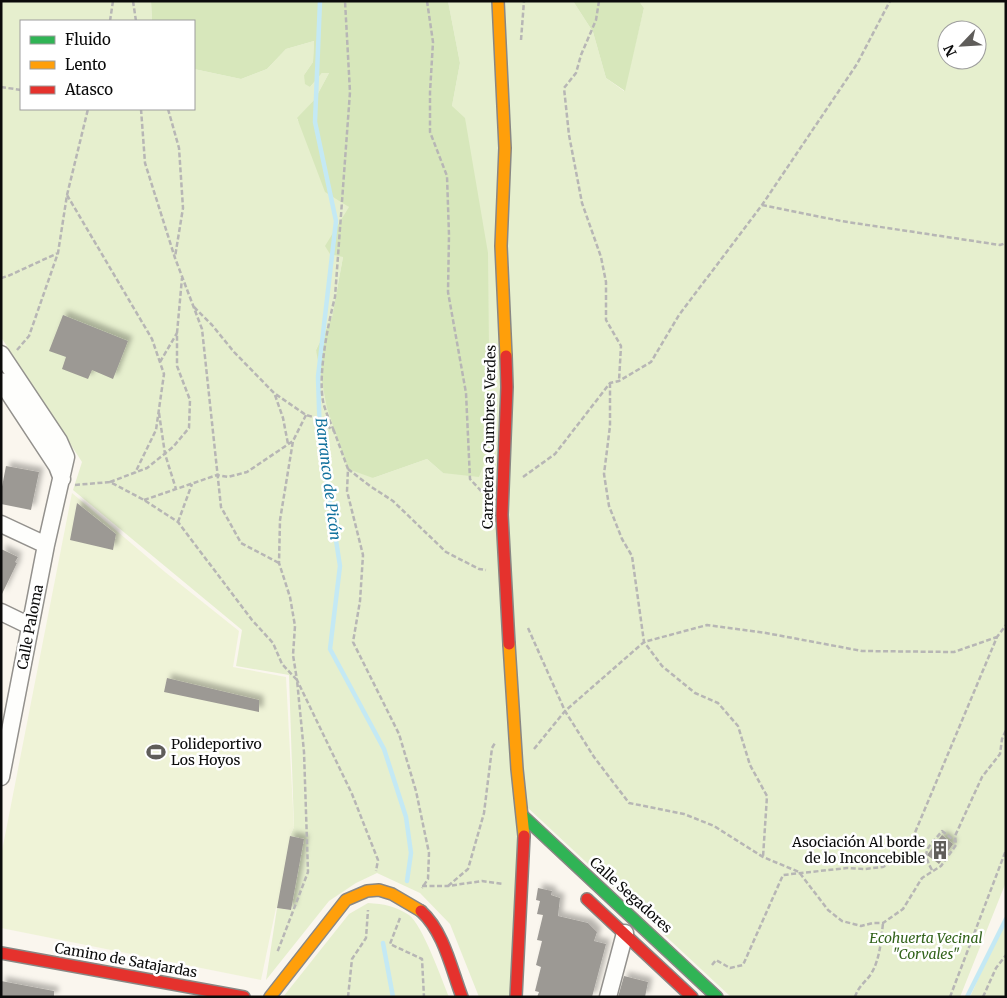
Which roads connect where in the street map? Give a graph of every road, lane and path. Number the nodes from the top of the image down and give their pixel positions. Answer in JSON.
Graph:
{"nodes":[{"id":1,"x":113,"y":1,"type":"edge"},
{"id":2,"x":133,"y":1,"type":"edge"},
{"id":3,"x":345,"y":1,"type":"edge"},
{"id":4,"x":427,"y":1,"type":"edge"},
{"id":5,"x":498,"y":1,"type":"edge"},
{"id":6,"x":599,"y":1,"type":"edge"},
{"id":7,"x":890,"y":1,"type":"edge"},
{"id":8,"x":110,"y":20,"type":"edge"},
{"id":9,"x":136,"y":20,"type":"edge"},
{"id":10,"x":1,"y":87,"type":"edge"},
{"id":11,"x":20,"y":90,"type":"edge"},
{"id":12,"x":88,"y":110,"type":"edge"},
{"id":13,"x":141,"y":110,"type":"edge"},
{"id":14,"x":168,"y":110,"type":"edge"},
{"id":15,"x":67,"y":195,"type":"junction"},
{"id":16,"x":762,"y":205,"type":"junction"},
{"id":17,"x":1006,"y":244,"type":"edge"},
{"id":18,"x":58,"y":252,"type":"junction"},
{"id":19,"x":175,"y":258,"type":"junction"},
{"id":20,"x":182,"y":277,"type":"junction"},
{"id":21,"x":1,"y":278,"type":"edge"},
{"id":22,"x":194,"y":307,"type":"junction"},
{"id":23,"x":177,"y":333,"type":"junction"},
{"id":24,"x":3,"y":362,"type":"edge"},
{"id":25,"x":160,"y":362,"type":"junction"},
{"id":26,"x":1,"y":381,"type":"edge"},
{"id":27,"x":619,"y":381,"type":"junction"},
{"id":28,"x":610,"y":384,"type":"junction"},
{"id":29,"x":274,"y":393,"type":"junction"},
{"id":30,"x":159,"y":409,"type":"junction"},
{"id":31,"x":306,"y":415,"type":"junction"},
{"id":32,"x":334,"y":431,"type":"junction"},
{"id":33,"x":293,"y":441,"type":"junction"},
{"id":34,"x":288,"y":444,"type":"junction"},
{"id":35,"x":165,"y":454,"type":"junction"},
{"id":36,"x":348,"y":469,"type":"junction"},
{"id":37,"x":136,"y":473,"type":"junction"},
{"id":38,"x":217,"y":475,"type":"junction"},
{"id":39,"x":61,"y":482,"type":"junction"},
{"id":40,"x":110,"y":482,"type":"junction"},
{"id":41,"x":192,"y":484,"type":"junction"},
{"id":42,"x":176,"y":489,"type":"junction"},
{"id":43,"x":503,"y":490,"type":"junction"},
{"id":44,"x":483,"y":494,"type":"dead end"},
{"id":45,"x":144,"y":500,"type":"junction"},
{"id":46,"x":178,"y":522,"type":"junction"},
{"id":47,"x":1,"y":524,"type":"edge"},
{"id":48,"x":46,"y":545,"type":"junction"},
{"id":49,"x":279,"y":563,"type":"junction"},
{"id":50,"x":504,"y":573,"type":"junction"},
{"id":51,"x":1,"y":612,"type":"edge"},
{"id":52,"x":1006,"y":625,"type":"edge"},
{"id":53,"x":30,"y":626,"type":"junction"},
{"id":54,"x":528,"y":628,"type":"dead end"},
{"id":55,"x":997,"y":637,"type":"junction"},
{"id":56,"x":644,"y":642,"type":"junction"},
{"id":57,"x":297,"y":680,"type":"junction"},
{"id":58,"x":9,"y":699,"type":"edge"},
{"id":59,"x":565,"y":711,"type":"junction"},
{"id":60,"x":515,"y":729,"type":"junction"},
{"id":61,"x":1006,"y":730,"type":"edge"},
{"id":62,"x":518,"y":769,"type":"junction"},
{"id":63,"x":1,"y":777,"type":"edge"},
{"id":64,"x":523,"y":816,"type":"junction"},
{"id":65,"x":955,"y":841,"type":"junction"},
{"id":66,"x":1006,"y":850,"type":"edge"},
{"id":67,"x":763,"y":857,"type":"junction"},
{"id":68,"x":932,"y":871,"type":"junction"},
{"id":69,"x":800,"y":872,"type":"junction"},
{"id":70,"x":422,"y":886,"type":"junction"},
{"id":71,"x":448,"y":886,"type":"junction"},
{"id":72,"x":522,"y":887,"type":"junction"},
{"id":73,"x":372,"y":890,"type":"junction"},
{"id":74,"x":582,"y":894,"type":"dead end"},
{"id":75,"x":412,"y":904,"type":"junction"},
{"id":76,"x":402,"y":913,"type":"dead end"},
{"id":77,"x":883,"y":923,"type":"junction"},
{"id":78,"x":625,"y":933,"type":"junction"},
{"id":79,"x":1,"y":952,"type":"edge"},
{"id":80,"x":277,"y":954,"type":"dead end"},
{"id":81,"x":1006,"y":955,"type":"edge"},
{"id":82,"x":698,"y":977,"type":"junction"},
{"id":83,"x":692,"y":996,"type":"edge"},
{"id":84,"x":244,"y":997,"type":"edge"},
{"id":85,"x":270,"y":997,"type":"edge"},
{"id":86,"x":348,"y":997,"type":"edge"},
{"id":87,"x":424,"y":997,"type":"edge"},
{"id":88,"x":462,"y":997,"type":"edge"},
{"id":89,"x":516,"y":997,"type":"edge"},
{"id":90,"x":608,"y":997,"type":"edge"},
{"id":91,"x":717,"y":997,"type":"edge"},
{"id":92,"x":855,"y":997,"type":"edge"},
{"id":93,"x":950,"y":997,"type":"edge"},
{"id":94,"x":983,"y":997,"type":"edge"}],
"edges":[{"from":1,"to":8,"type":"path"},
{"from":2,"to":9,"type":"path"},
{"from":3,"to":32,"type":"path"},
{"from":4,"to":44,"type":"path"},
{"from":5,"to":43,"type":"street","name":"Carretera a Cumbres Verdes"},
{"from":6,"to":27,"type":"path"},
{"from":7,"to":16,"type":"path"},
{"from":10,"to":11,"type":"path"},
{"from":12,"to":15,"type":"path"},
{"from":13,"to":19,"type":"path"},
{"from":14,"to":19,"type":"path"},
{"from":15,"to":18,"type":"path"},
{"from":15,"to":25,"type":"path"},
{"from":16,"to":17,"type":"path"},
{"from":16,"to":27,"type":"path"},
{"from":18,"to":21,"type":"path"},
{"from":18,"to":24,"type":"path"},
{"from":19,"to":20,"type":"path"},
{"from":20,"to":22,"type":"path"},
{"from":20,"to":23,"type":"path"},
{"from":22,"to":29,"type":"path"},
{"from":22,"to":38,"type":"path"},
{"from":23,"to":25,"type":"path"},
{"from":23,"to":35,"type":"path"},
{"from":24,"to":39,"type":"street","name":"Calle Paloma"},
{"from":25,"to":30,"type":"path"},
{"from":26,"to":39,"type":"street"},
{"from":27,"to":28,"type":"path"},
{"from":28,"to":43,"type":"path"},
{"from":28,"to":56,"type":"path"},
{"from":29,"to":31,"type":"path"},
{"from":29,"to":34,"type":"path"},
{"from":30,"to":35,"type":"path"},
{"from":30,"to":37,"type":"path"},
{"from":31,"to":32,"type":"path"},
{"from":31,"to":33,"type":"path"},
{"from":32,"to":36,"type":"path"},
{"from":33,"to":34,"type":"path"},
{"from":33,"to":49,"type":"path"},
{"from":34,"to":38,"type":"path"},
{"from":35,"to":37,"type":"path"},
{"from":35,"to":42,"type":"path"},
{"from":36,"to":50,"type":"path"},
{"from":36,"to":70,"type":"path"},
{"from":37,"to":40,"type":"path"},
{"from":38,"to":41,"type":"path"},
{"from":38,"to":49,"type":"path"},
{"from":39,"to":40,"type":"path"},
{"from":39,"to":48,"type":"street","name":"Calle Paloma"},
{"from":40,"to":45,"type":"path"},
{"from":41,"to":42,"type":"path"},
{"from":41,"to":46,"type":"path"},
{"from":42,"to":45,"type":"path"},
{"from":43,"to":50,"type":"street","name":"Carretera a Cumbres Verdes"},
{"from":45,"to":46,"type":"path"},
{"from":46,"to":57,"type":"path"},
{"from":47,"to":48,"type":"street"},
{"from":48,"to":53,"type":"street","name":"Calle Paloma"},
{"from":49,"to":57,"type":"path"},
{"from":50,"to":60,"type":"street","name":"Carretera a Cumbres Verdes"},
{"from":51,"to":53,"type":"street"},
{"from":52,"to":55,"type":"path"},
{"from":53,"to":58,"type":"street","name":"Calle Paloma"},
{"from":54,"to":59,"type":"path"},
{"from":55,"to":56,"type":"path"},
{"from":55,"to":69,"type":"path"},
{"from":56,"to":59,"type":"path"},
{"from":56,"to":67,"type":"path"},
{"from":57,"to":73,"type":"path"},
{"from":57,"to":80,"type":"path"},
{"from":58,"to":63,"type":"street","name":"Calle Paloma"},
{"from":59,"to":62,"type":"path"},
{"from":59,"to":67,"type":"path"},
{"from":60,"to":62,"type":"street","name":"Carretera a Cumbres Verdes"},
{"from":60,"to":71,"type":"path"},
{"from":61,"to":65,"type":"path"},
{"from":62,"to":64,"type":"street","name":"Carretera a Cumbres Verdes"},
{"from":64,"to":72,"type":"street","name":"Carretera a Cumbres Verdes"},
{"from":64,"to":82,"type":"street","name":"Calle Segadores"},
{"from":65,"to":68,"type":"path"},
{"from":65,"to":68,"type":"path"},
{"from":66,"to":93,"type":"path"},
{"from":67,"to":69,"type":"path"},
{"from":68,"to":77,"type":"path"},
{"from":69,"to":77,"type":"path"},
{"from":69,"to":82,"type":"path"},
{"from":70,"to":71,"type":"path"},
{"from":70,"to":75,"type":"path"},
{"from":71,"to":72,"type":"path"},
{"from":72,"to":89,"type":"street","name":"Carretera a Cumbres Verdes"},
{"from":73,"to":75,"type":"street"},
{"from":73,"to":85,"type":"street"},
{"from":73,"to":86,"type":"path"},
{"from":74,"to":78,"type":"street"},
{"from":75,"to":88,"type":"street"},
{"from":76,"to":87,"type":"path"},
{"from":77,"to":92,"type":"path"},
{"from":78,"to":83,"type":"street"},
{"from":78,"to":90,"type":"street"},
{"from":79,"to":84,"type":"street","name":"Camino de Satajardas"},
{"from":81,"to":94,"type":"path"},
{"from":82,"to":91,"type":"street","name":"Calle Segadores"}]}
